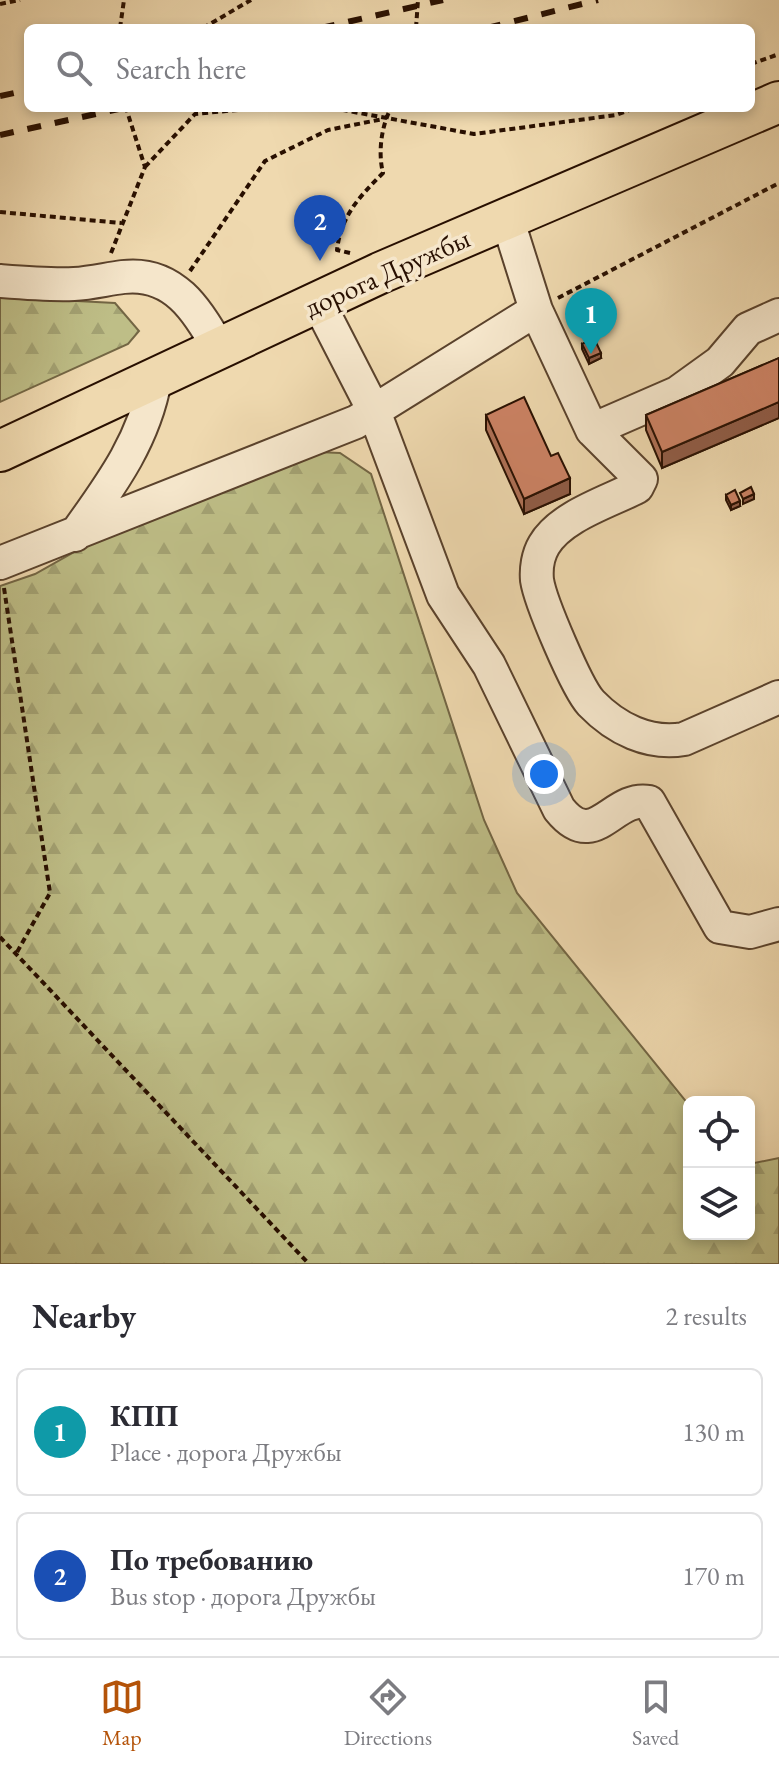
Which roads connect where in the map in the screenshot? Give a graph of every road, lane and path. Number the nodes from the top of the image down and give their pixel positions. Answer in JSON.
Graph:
{"nodes":[{"id":1,"x":20,"y":0,"type":"edge"},
{"id":2,"x":124,"y":0,"type":"edge"},
{"id":3,"x":251,"y":0,"type":"edge"},
{"id":4,"x":418,"y":0,"type":"edge"},
{"id":5,"x":1,"y":2,"type":"edge"},
{"id":6,"x":121,"y":24,"type":"edge"},
{"id":7,"x":210,"y":24,"type":"edge"},
{"id":8,"x":416,"y":24,"type":"edge"},
{"id":9,"x":779,"y":54,"type":"edge"},
{"id":10,"x":755,"y":63,"type":"edge"},
{"id":11,"x":779,"y":102,"type":"edge"},
{"id":12,"x":127,"y":112,"type":"edge"},
{"id":13,"x":216,"y":112,"type":"edge"},
{"id":14,"x":351,"y":112,"type":"edge"},
{"id":15,"x":389,"y":112,"type":"edge"},
{"id":16,"x":624,"y":112,"type":"edge"},
{"id":17,"x":385,"y":119,"type":"junction"},
{"id":18,"x":145,"y":167,"type":"junction"},
{"id":19,"x":779,"y":183,"type":"edge"},
{"id":20,"x":0,"y":212,"type":"edge"},
{"id":21,"x":507,"y":218,"type":"junction"},
{"id":22,"x":122,"y":223,"type":"junction"},
{"id":23,"x":361,"y":255,"type":"dead end"},
{"id":24,"x":0,"y":281,"type":"edge"},
{"id":25,"x":100,"y":281,"type":"junction"},
{"id":26,"x":177,"y":289,"type":"junction"},
{"id":27,"x":318,"y":302,"type":"junction"},
{"id":28,"x":536,"y":310,"type":"junction"},
{"id":29,"x":779,"y":315,"type":"edge"},
{"id":30,"x":219,"y":349,"type":"junction"},
{"id":31,"x":155,"y":380,"type":"junction"},
{"id":32,"x":374,"y":411,"type":"junction"},
{"id":33,"x":592,"y":430,"type":"junction"},
{"id":34,"x":0,"y":451,"type":"edge"},
{"id":35,"x":74,"y":536,"type":"junction"},
{"id":36,"x":0,"y":563,"type":"edge"},
{"id":37,"x":779,"y":697,"type":"edge"},
{"id":38,"x":779,"y":924,"type":"edge"},
{"id":39,"x":0,"y":937,"type":"edge"},
{"id":40,"x":16,"y":954,"type":"junction"},
{"id":41,"x":309,"y":1264,"type":"edge"}],
"edges":[{"from":1,"to":5,"type":"path"},
{"from":2,"to":6,"type":"path"},
{"from":3,"to":7,"type":"path"},
{"from":4,"to":8,"type":"path"},
{"from":9,"to":10,"type":"path"},
{"from":11,"to":21,"type":"main road","name":"дорога Дружбы"},
{"from":12,"to":18,"type":"path"},
{"from":13,"to":18,"type":"path"},
{"from":14,"to":17,"type":"path"},
{"from":15,"to":17,"type":"path"},
{"from":16,"to":17,"type":"path"},
{"from":17,"to":23,"type":"path"},
{"from":17,"to":26,"type":"path"},
{"from":18,"to":22,"type":"path"},
{"from":19,"to":28,"type":"path"},
{"from":20,"to":22,"type":"path"},
{"from":21,"to":27,"type":"main road","name":"дорога Дружбы"},
{"from":21,"to":28,"type":"lane"},
{"from":22,"to":25,"type":"path"},
{"from":24,"to":25,"type":"lane"},
{"from":25,"to":26,"type":"lane"},
{"from":26,"to":30,"type":"lane"},
{"from":27,"to":30,"type":"main road","name":"дорога Дружбы"},
{"from":27,"to":32,"type":"lane"},
{"from":28,"to":32,"type":"lane"},
{"from":28,"to":33,"type":"lane"},
{"from":29,"to":33,"type":"lane"},
{"from":30,"to":31,"type":"main road","name":"дорога Дружбы"},
{"from":31,"to":34,"type":"main road","name":"дорога Дружбы"},
{"from":31,"to":35,"type":"lane"},
{"from":32,"to":35,"type":"lane"},
{"from":32,"to":38,"type":"lane"},
{"from":33,"to":37,"type":"lane"},
{"from":35,"to":36,"type":"lane"},
{"from":36,"to":40,"type":"path"},
{"from":39,"to":40,"type":"path"},
{"from":40,"to":41,"type":"path"}]}
